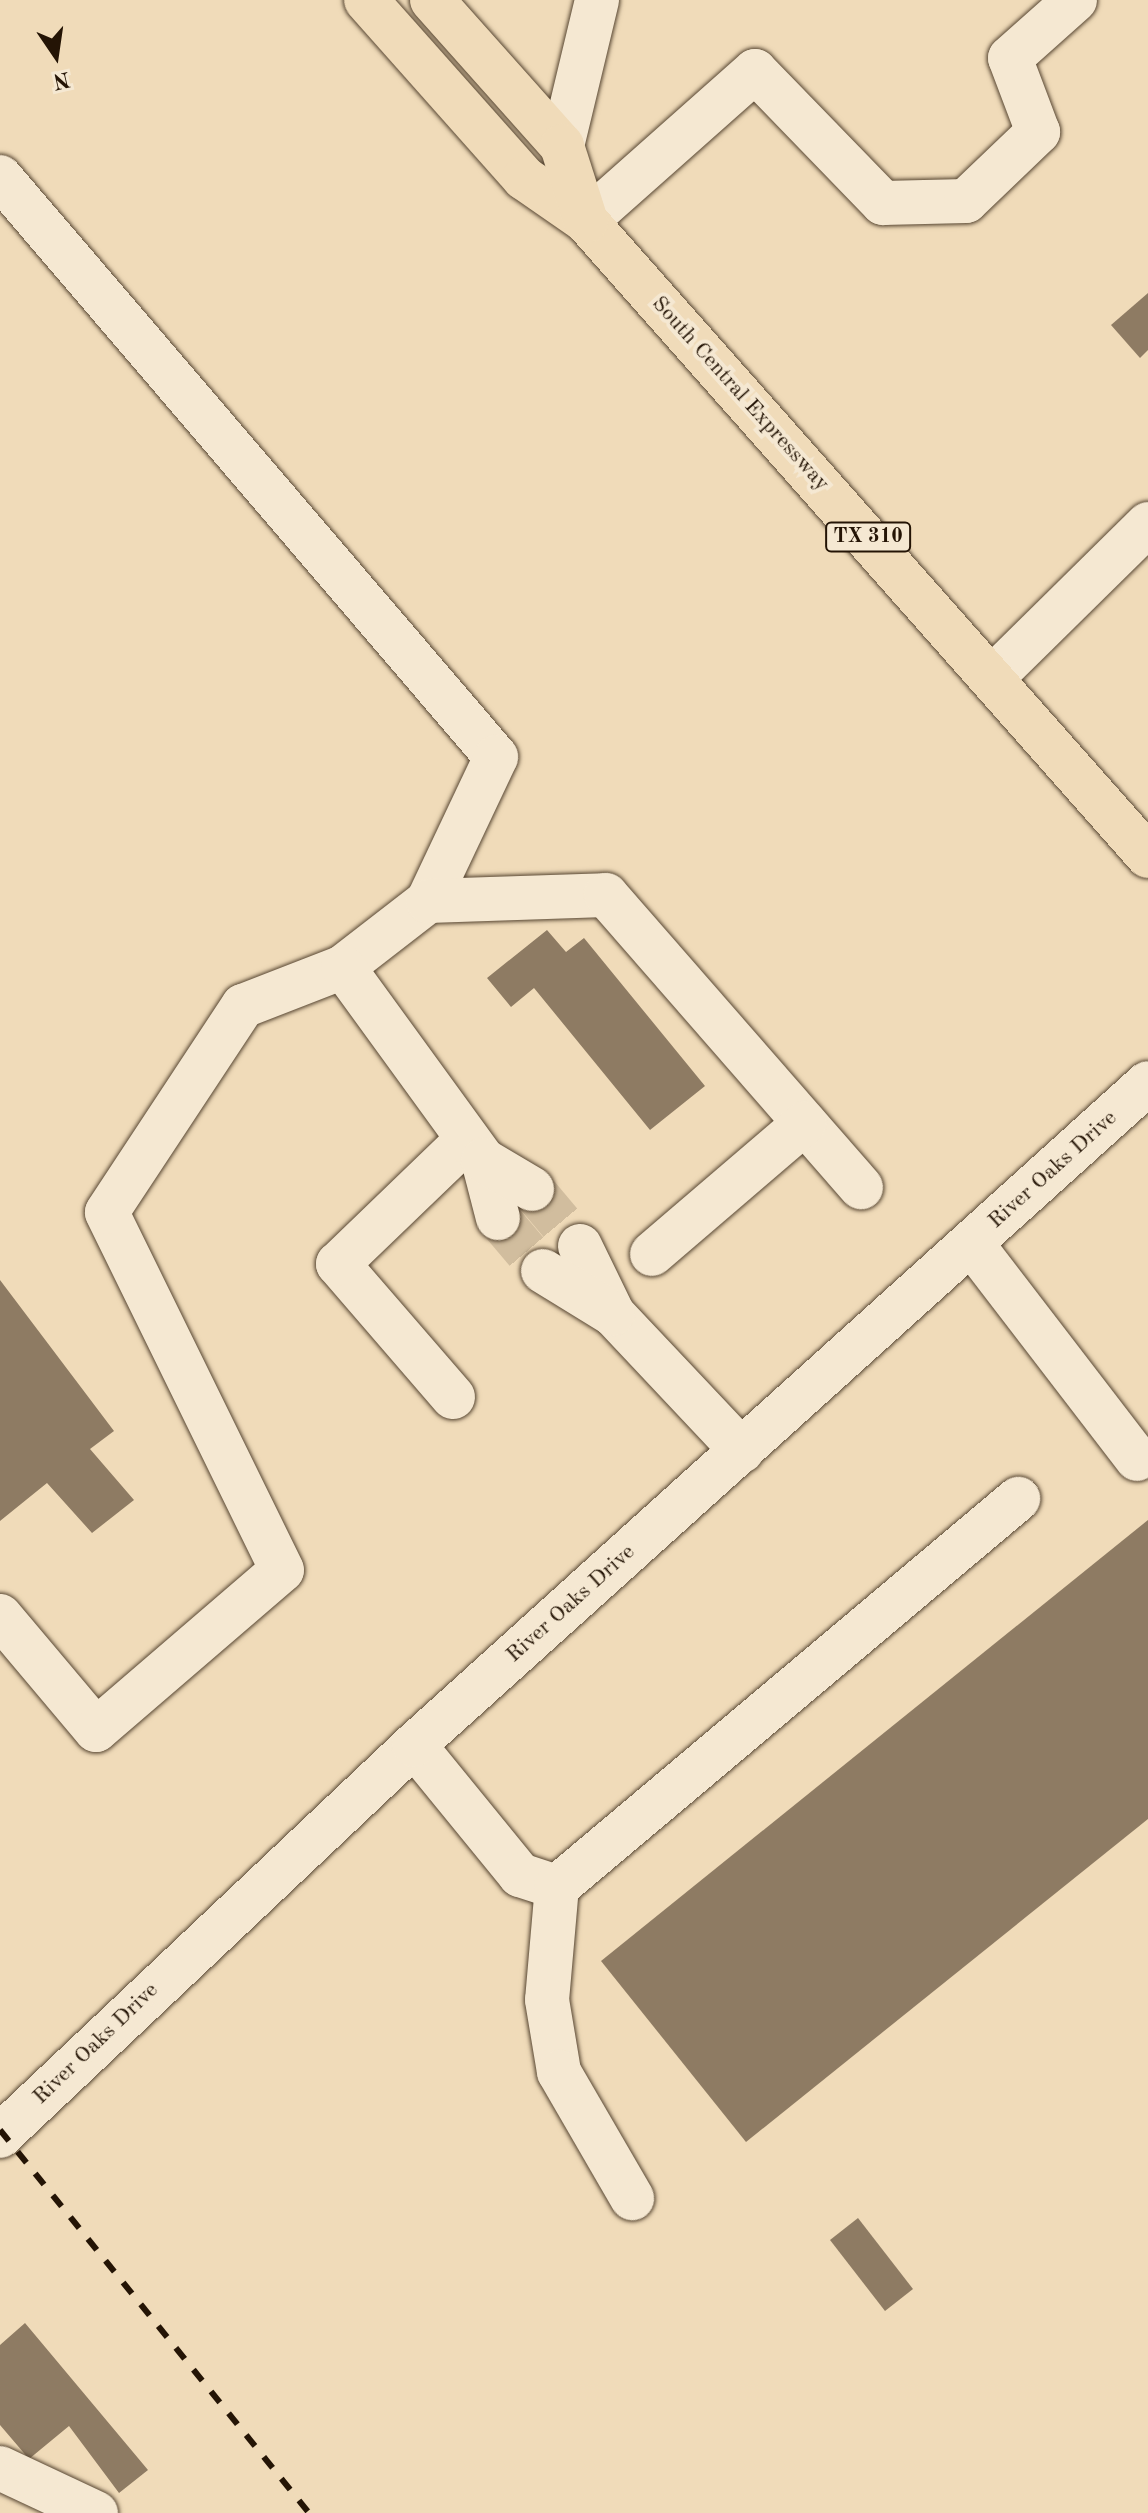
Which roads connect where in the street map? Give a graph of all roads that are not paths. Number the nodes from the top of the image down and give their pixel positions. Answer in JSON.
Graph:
{"nodes":[{"id":1,"x":366,"y":0,"type":"edge"},
{"id":2,"x":432,"y":0,"type":"edge"},
{"id":3,"x":597,"y":0,"type":"edge"},
{"id":4,"x":1075,"y":0,"type":"edge"},
{"id":5,"x":562,"y":146,"type":"junction"},
{"id":6,"x":0,"y":177,"type":"edge"},
{"id":7,"x":586,"y":221,"type":"junction"},
{"id":8,"x":1148,"y":524,"type":"edge"},
{"id":9,"x":993,"y":677,"type":"junction"},
{"id":10,"x":1148,"y":856,"type":"edge"},
{"id":11,"x":428,"y":901,"type":"junction"},
{"id":12,"x":343,"y":967,"type":"junction"},
{"id":13,"x":1148,"y":1083,"type":"edge"},
{"id":14,"x":805,"y":1123,"type":"junction"},
{"id":15,"x":476,"y":1150,"type":"junction"},
{"id":16,"x":861,"y":1187,"type":"dead end"},
{"id":17,"x":532,"y":1189,"type":"tunnel mouth"},
{"id":18,"x":498,"y":1218,"type":"tunnel mouth"},
{"id":19,"x":972,"y":1244,"type":"junction"},
{"id":20,"x":580,"y":1246,"type":"tunnel mouth"},
{"id":21,"x":652,"y":1254,"type":"dead end"},
{"id":22,"x":543,"y":1271,"type":"tunnel mouth"},
{"id":23,"x":613,"y":1314,"type":"junction"},
{"id":24,"x":453,"y":1397,"type":"dead end"},
{"id":25,"x":742,"y":1451,"type":"junction"},
{"id":26,"x":1137,"y":1459,"type":"dead end"},
{"id":27,"x":1018,"y":1499,"type":"dead end"},
{"id":28,"x":0,"y":1616,"type":"edge"},
{"id":29,"x":414,"y":1745,"type":"junction"},
{"id":30,"x":557,"y":1886,"type":"junction"},
{"id":31,"x":1,"y":2134,"type":"edge"},
{"id":32,"x":632,"y":2198,"type":"dead end"},
{"id":33,"x":0,"y":2468,"type":"edge"},
{"id":34,"x":96,"y":2513,"type":"edge"}],
"edges":[{"from":1,"to":7,"type":"main road","name":"South Central Expressway","number":"TX 310"},
{"from":2,"to":5,"type":"main road","name":"South Central Expressway","number":"TX 310"},
{"from":3,"to":5,"type":"street"},
{"from":4,"to":7,"type":"street"},
{"from":5,"to":7,"type":"main road","name":"South Central Expressway","number":"TX 310"},
{"from":6,"to":11,"type":"street"},
{"from":7,"to":9,"type":"main road","name":"South Central Expressway","number":"TX 310"},
{"from":8,"to":9,"type":"street"},
{"from":9,"to":10,"type":"main road","name":"South Central Expressway","number":"TX 310"},
{"from":11,"to":12,"type":"street"},
{"from":11,"to":14,"type":"street"},
{"from":12,"to":15,"type":"street"},
{"from":12,"to":28,"type":"street"},
{"from":13,"to":19,"type":"street","name":"River Oaks Drive"},
{"from":14,"to":16,"type":"street"},
{"from":14,"to":21,"type":"street"},
{"from":15,"to":17,"type":"street"},
{"from":15,"to":18,"type":"street"},
{"from":15,"to":24,"type":"street"},
{"from":19,"to":25,"type":"street","name":"River Oaks Drive"},
{"from":19,"to":26,"type":"street"},
{"from":20,"to":23,"type":"street"},
{"from":22,"to":23,"type":"street"},
{"from":23,"to":25,"type":"street"},
{"from":25,"to":29,"type":"street","name":"River Oaks Drive"},
{"from":27,"to":30,"type":"street"},
{"from":29,"to":30,"type":"street"},
{"from":29,"to":31,"type":"street","name":"River Oaks Drive"},
{"from":30,"to":32,"type":"street"},
{"from":33,"to":34,"type":"street"}]}
